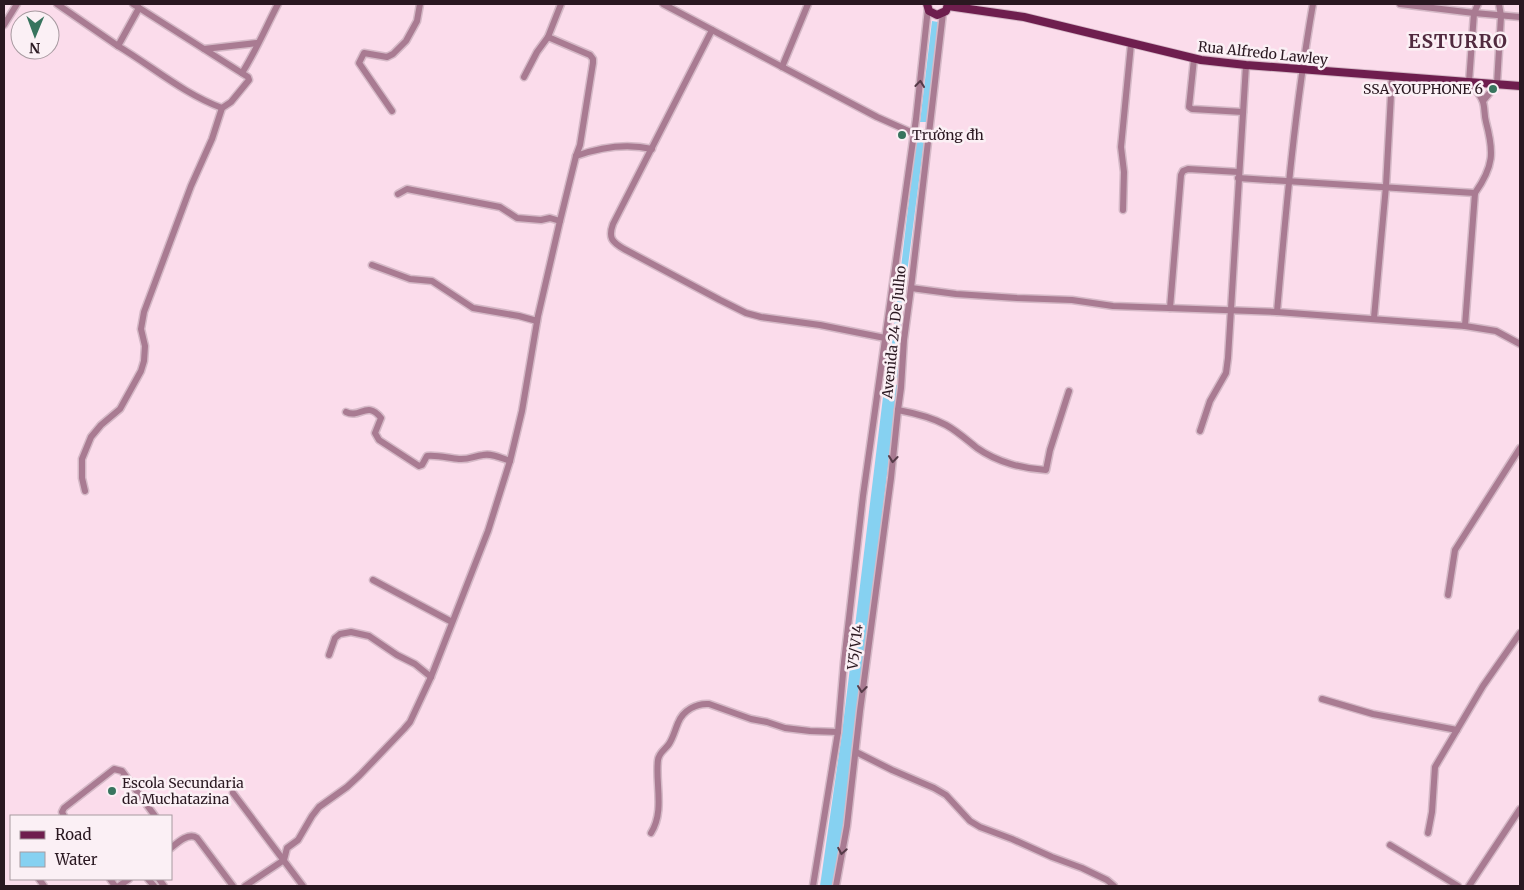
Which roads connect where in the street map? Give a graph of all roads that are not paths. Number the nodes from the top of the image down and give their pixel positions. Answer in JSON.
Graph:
{"nodes":[{"id":1,"x":17,"y":4,"type":"edge"},
{"id":2,"x":56,"y":4,"type":"edge"},
{"id":3,"x":278,"y":4,"type":"edge"},
{"id":4,"x":420,"y":4,"type":"edge"},
{"id":5,"x":561,"y":4,"type":"edge"},
{"id":6,"x":663,"y":4,"type":"edge"},
{"id":7,"x":808,"y":4,"type":"edge"},
{"id":8,"x":1313,"y":4,"type":"edge"},
{"id":9,"x":1400,"y":4,"type":"edge"},
{"id":10,"x":1478,"y":4,"type":"edge"},
{"id":11,"x":1499,"y":4,"type":"edge"},
{"id":12,"x":948,"y":5,"type":"edge"},
{"id":13,"x":136,"y":6,"type":"edge"},
{"id":14,"x":927,"y":6,"type":"edge"},
{"id":15,"x":943,"y":13,"type":"junction"},
{"id":16,"x":1474,"y":13,"type":"junction"},
{"id":17,"x":1501,"y":16,"type":"junction"},
{"id":18,"x":1520,"y":17,"type":"edge"},
{"id":19,"x":4,"y":25,"type":"edge"},
{"id":20,"x":712,"y":30,"type":"junction"},
{"id":21,"x":548,"y":37,"type":"junction"},
{"id":22,"x":257,"y":43,"type":"junction"},
{"id":23,"x":1131,"y":44,"type":"junction"},
{"id":24,"x":118,"y":46,"type":"junction"},
{"id":25,"x":204,"y":49,"type":"junction"},
{"id":26,"x":1194,"y":59,"type":"junction"},
{"id":27,"x":1246,"y":65,"type":"junction"},
{"id":28,"x":782,"y":67,"type":"junction"},
{"id":29,"x":1302,"y":70,"type":"junction"},
{"id":30,"x":242,"y":73,"type":"junction"},
{"id":31,"x":1392,"y":76,"type":"junction"},
{"id":32,"x":524,"y":77,"type":"dead end"},
{"id":33,"x":1469,"y":82,"type":"junction"},
{"id":34,"x":1497,"y":84,"type":"junction"},
{"id":35,"x":1520,"y":86,"type":"edge"},
{"id":36,"x":1483,"y":101,"type":"junction"},
{"id":37,"x":222,"y":108,"type":"junction"},
{"id":38,"x":392,"y":111,"type":"dead end"},
{"id":39,"x":1243,"y":112,"type":"junction"},
{"id":40,"x":913,"y":133,"type":"junction"},
{"id":41,"x":929,"y":134,"type":"junction"},
{"id":42,"x":652,"y":149,"type":"junction"},
{"id":43,"x":576,"y":156,"type":"junction"},
{"id":44,"x":1238,"y":175,"type":"junction"},
{"id":45,"x":1288,"y":180,"type":"junction"},
{"id":46,"x":1386,"y":186,"type":"junction"},
{"id":47,"x":1475,"y":193,"type":"junction"},
{"id":48,"x":398,"y":194,"type":"dead end"},
{"id":49,"x":1124,"y":210,"type":"dead end"},
{"id":50,"x":560,"y":220,"type":"junction"},
{"id":51,"x":372,"y":265,"type":"dead end"},
{"id":52,"x":911,"y":288,"type":"junction"},
{"id":53,"x":1170,"y":308,"type":"junction"},
{"id":54,"x":1231,"y":310,"type":"junction"},
{"id":55,"x":1277,"y":312,"type":"junction"},
{"id":56,"x":1374,"y":318,"type":"junction"},
{"id":57,"x":537,"y":321,"type":"junction"},
{"id":58,"x":1465,"y":326,"type":"junction"},
{"id":59,"x":885,"y":338,"type":"junction"},
{"id":60,"x":1520,"y":344,"type":"edge"},
{"id":61,"x":1069,"y":391,"type":"dead end"},
{"id":62,"x":898,"y":410,"type":"junction"},
{"id":63,"x":346,"y":412,"type":"dead end"},
{"id":64,"x":1200,"y":431,"type":"dead end"},
{"id":65,"x":1520,"y":448,"type":"edge"},
{"id":66,"x":510,"y":461,"type":"junction"},
{"id":67,"x":85,"y":491,"type":"dead end"},
{"id":68,"x":373,"y":580,"type":"dead end"},
{"id":69,"x":1448,"y":594,"type":"dead end"},
{"id":70,"x":452,"y":622,"type":"junction"},
{"id":71,"x":1520,"y":633,"type":"edge"},
{"id":72,"x":329,"y":655,"type":"dead end"},
{"id":73,"x":431,"y":677,"type":"junction"},
{"id":74,"x":1322,"y":700,"type":"dead end"},
{"id":75,"x":1457,"y":730,"type":"junction"},
{"id":76,"x":838,"y":732,"type":"junction"},
{"id":77,"x":856,"y":752,"type":"junction"},
{"id":78,"x":233,"y":793,"type":"dead end"},
{"id":79,"x":1520,"y":809,"type":"edge"},
{"id":80,"x":64,"y":815,"type":"edge"},
{"id":81,"x":154,"y":815,"type":"edge"},
{"id":82,"x":650,"y":832,"type":"dead end"},
{"id":83,"x":1428,"y":833,"type":"dead end"},
{"id":84,"x":173,"y":844,"type":"edge"},
{"id":85,"x":1390,"y":846,"type":"dead end"},
{"id":86,"x":284,"y":860,"type":"junction"},
{"id":87,"x":233,"y":886,"type":"edge"},
{"id":88,"x":245,"y":886,"type":"edge"},
{"id":89,"x":303,"y":886,"type":"edge"},
{"id":90,"x":813,"y":886,"type":"edge"},
{"id":91,"x":836,"y":886,"type":"edge"},
{"id":92,"x":1114,"y":886,"type":"edge"},
{"id":93,"x":1458,"y":886,"type":"edge"},
{"id":94,"x":1469,"y":886,"type":"edge"}],
"edges":[{"from":1,"to":19,"type":"street"},
{"from":2,"to":24,"type":"street"},
{"from":3,"to":22,"type":"street"},
{"from":4,"to":38,"type":"street"},
{"from":5,"to":21,"type":"street"},
{"from":6,"to":20,"type":"street"},
{"from":7,"to":28,"type":"street"},
{"from":8,"to":29,"type":"street"},
{"from":9,"to":16,"type":"street"},
{"from":10,"to":16,"type":"street"},
{"from":11,"to":17,"type":"street"},
{"from":12,"to":15,"type":"main road"},
{"from":12,"to":23,"type":"main road","name":"Rua Alfredo Lawley"},
{"from":13,"to":24,"type":"street"},
{"from":13,"to":25,"type":"street"},
{"from":14,"to":15,"type":"main road"},
{"from":40,"to":14,"type":"street","one_way":true},
{"from":15,"to":41,"type":"street","name":"Avenida 24 De Julho"},
{"from":16,"to":17,"type":"street"},
{"from":16,"to":33,"type":"street"},
{"from":17,"to":18,"type":"street"},
{"from":17,"to":34,"type":"street"},
{"from":20,"to":28,"type":"street"},
{"from":20,"to":42,"type":"street"},
{"from":21,"to":32,"type":"street"},
{"from":21,"to":43,"type":"street"},
{"from":22,"to":25,"type":"street"},
{"from":22,"to":30,"type":"street"},
{"from":23,"to":26,"type":"main road","name":"Rua Alfredo Lawley"},
{"from":23,"to":49,"type":"street"},
{"from":24,"to":37,"type":"street"},
{"from":25,"to":30,"type":"street"},
{"from":26,"to":27,"type":"main road","name":"Rua Alfredo Lawley"},
{"from":26,"to":39,"type":"street"},
{"from":27,"to":29,"type":"main road","name":"Rua Alfredo Lawley"},
{"from":27,"to":39,"type":"street"},
{"from":28,"to":40,"type":"street"},
{"from":29,"to":31,"type":"main road","name":"Rua Alfredo Lawley"},
{"from":29,"to":45,"type":"street"},
{"from":30,"to":37,"type":"street"},
{"from":31,"to":33,"type":"main road","name":"Rua Alfredo Lawley"},
{"from":31,"to":46,"type":"street"},
{"from":33,"to":34,"type":"main road","name":"Rua Alfredo Lawley"},
{"from":33,"to":36,"type":"street"},
{"from":34,"to":35,"type":"main road","name":"Rua Alfredo Lawley"},
{"from":34,"to":36,"type":"street"},
{"from":36,"to":47,"type":"street"},
{"from":37,"to":67,"type":"street"},
{"from":39,"to":44,"type":"street"},
{"from":40,"to":41,"type":"street"},
{"from":40,"to":59,"type":"street"},
{"from":41,"to":52,"type":"street","name":"Avenida 24 De Julho"},
{"from":42,"to":43,"type":"street"},
{"from":42,"to":59,"type":"street"},
{"from":43,"to":50,"type":"street"},
{"from":44,"to":45,"type":"street"},
{"from":44,"to":53,"type":"street"},
{"from":44,"to":54,"type":"street"},
{"from":45,"to":46,"type":"street"},
{"from":45,"to":55,"type":"street"},
{"from":46,"to":47,"type":"street"},
{"from":46,"to":56,"type":"street"},
{"from":47,"to":58,"type":"street"},
{"from":48,"to":50,"type":"street"},
{"from":50,"to":57,"type":"street"},
{"from":51,"to":57,"type":"street"},
{"from":52,"to":53,"type":"street"},
{"from":52,"to":62,"type":"street","name":"Avenida 24 De Julho"},
{"from":53,"to":54,"type":"street"},
{"from":54,"to":55,"type":"street"},
{"from":54,"to":64,"type":"street"},
{"from":55,"to":56,"type":"street"},
{"from":56,"to":58,"type":"street"},
{"from":57,"to":66,"type":"street"},
{"from":58,"to":60,"type":"street"},
{"from":59,"to":76,"type":"street"},
{"from":61,"to":62,"type":"street","name":"Avenida 24 De Julho"},
{"from":62,"to":77,"type":"street","name":"V5/V14","one_way":true},
{"from":63,"to":66,"type":"street"},
{"from":65,"to":69,"type":"street"},
{"from":66,"to":70,"type":"street"},
{"from":68,"to":70,"type":"street"},
{"from":70,"to":73,"type":"street"},
{"from":71,"to":75,"type":"street"},
{"from":72,"to":73,"type":"street"},
{"from":73,"to":86,"type":"street"},
{"from":74,"to":75,"type":"street"},
{"from":75,"to":83,"type":"street"},
{"from":76,"to":82,"type":"street"},
{"from":76,"to":90,"type":"street"},
{"from":77,"to":91,"type":"street","name":"V5/V14","one_way":true},
{"from":77,"to":92,"type":"street"},
{"from":78,"to":86,"type":"street"},
{"from":79,"to":94,"type":"street"},
{"from":80,"to":81,"type":"street"},
{"from":84,"to":87,"type":"street"},
{"from":85,"to":93,"type":"street"},
{"from":86,"to":88,"type":"street"},
{"from":86,"to":89,"type":"street"}]}
